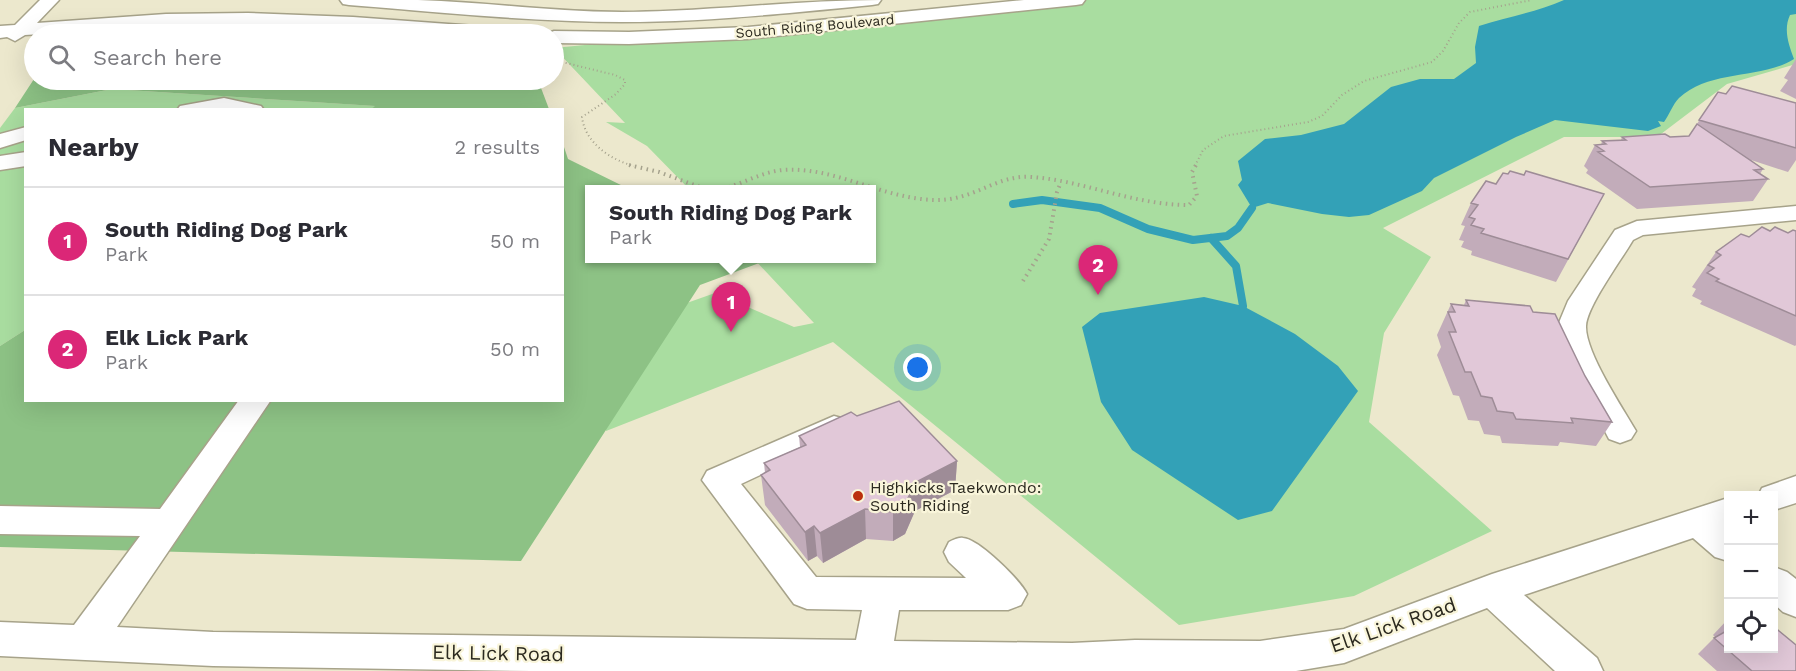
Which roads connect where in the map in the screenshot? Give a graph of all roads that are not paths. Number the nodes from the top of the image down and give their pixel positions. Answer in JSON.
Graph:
{"nodes":[{"id":1,"x":349,"y":0,"type":"edge"},
{"id":2,"x":588,"y":0,"type":"edge"},
{"id":3,"x":873,"y":0,"type":"edge"},
{"id":4,"x":1076,"y":0,"type":"edge"},
{"id":5,"x":52,"y":5,"type":"edge"},
{"id":6,"x":10,"y":12,"type":"dead end"},
{"id":7,"x":576,"y":15,"type":"junction"},
{"id":8,"x":28,"y":24,"type":"edge"},
{"id":9,"x":84,"y":24,"type":"edge"},
{"id":10,"x":371,"y":24,"type":"edge"},
{"id":11,"x":24,"y":27,"type":"edge"},
{"id":12,"x":20,"y":30,"type":"junction"},
{"id":13,"x":24,"y":30,"type":"edge"},
{"id":14,"x":564,"y":30,"type":"edge"},
{"id":15,"x":0,"y":33,"type":"edge"},
{"id":16,"x":564,"y":38,"type":"edge"},
{"id":17,"x":0,"y":52,"type":"edge"},
{"id":18,"x":199,"y":108,"type":"edge"},
{"id":19,"x":244,"y":108,"type":"edge"},
{"id":20,"x":24,"y":134,"type":"edge"},
{"id":21,"x":0,"y":141,"type":"edge"},
{"id":22,"x":24,"y":159,"type":"edge"},
{"id":23,"x":0,"y":163,"type":"edge"},
{"id":24,"x":1796,"y":214,"type":"edge"},
{"id":25,"x":255,"y":402,"type":"edge"},
{"id":26,"x":858,"y":416,"type":"edge"},
{"id":27,"x":1620,"y":431,"type":"dead end"},
{"id":28,"x":1796,"y":489,"type":"edge"},
{"id":29,"x":1778,"y":495,"type":"edge"},
{"id":30,"x":1713,"y":517,"type":"edge"},
{"id":31,"x":0,"y":520,"type":"edge"},
{"id":32,"x":167,"y":523,"type":"junction"},
{"id":33,"x":1727,"y":545,"type":"edge"},
{"id":34,"x":963,"y":552,"type":"dead end"},
{"id":35,"x":1778,"y":587,"type":"edge"},
{"id":36,"x":1492,"y":590,"type":"junction"},
{"id":37,"x":883,"y":594,"type":"junction"},
{"id":38,"x":1796,"y":601,"type":"edge"},
{"id":39,"x":0,"y":639,"type":"edge"},
{"id":40,"x":84,"y":643,"type":"junction"},
{"id":41,"x":872,"y":658,"type":"junction"},
{"id":42,"x":727,"y":664,"type":"edge"},
{"id":43,"x":1583,"y":671,"type":"edge"}],
"edges":[{"from":1,"to":7,"type":"street","name":"South Riding Boulevard"},
{"from":2,"to":7,"type":"street"},
{"from":3,"to":7,"type":"street","name":"South Riding Boulevard"},
{"from":4,"to":16,"type":"street","name":"South Riding Boulevard"},
{"from":5,"to":6,"type":"street"},
{"from":5,"to":8,"type":"street"},
{"from":7,"to":14,"type":"street"},
{"from":9,"to":10,"type":"street"},
{"from":11,"to":12,"type":"street"},
{"from":12,"to":13,"type":"street"},
{"from":12,"to":15,"type":"street"},
{"from":12,"to":17,"type":"street"},
{"from":18,"to":19,"type":"street"},
{"from":20,"to":21,"type":"street"},
{"from":22,"to":23,"type":"street"},
{"from":24,"to":27,"type":"street"},
{"from":25,"to":32,"type":"street"},
{"from":26,"to":37,"type":"street"},
{"from":28,"to":29,"type":"street"},
{"from":30,"to":33,"type":"street"},
{"from":30,"to":36,"type":"street","name":"Elk Lick Road"},
{"from":31,"to":32,"type":"street"},
{"from":32,"to":40,"type":"street"},
{"from":34,"to":37,"type":"street"},
{"from":35,"to":38,"type":"street"},
{"from":36,"to":41,"type":"street","name":"Elk Lick Road"},
{"from":36,"to":43,"type":"street"},
{"from":37,"to":41,"type":"street"},
{"from":39,"to":40,"type":"street","name":"Elk Lick Road"},
{"from":40,"to":42,"type":"street","name":"Elk Lick Road"},
{"from":41,"to":42,"type":"street","name":"Elk Lick Road"}]}
